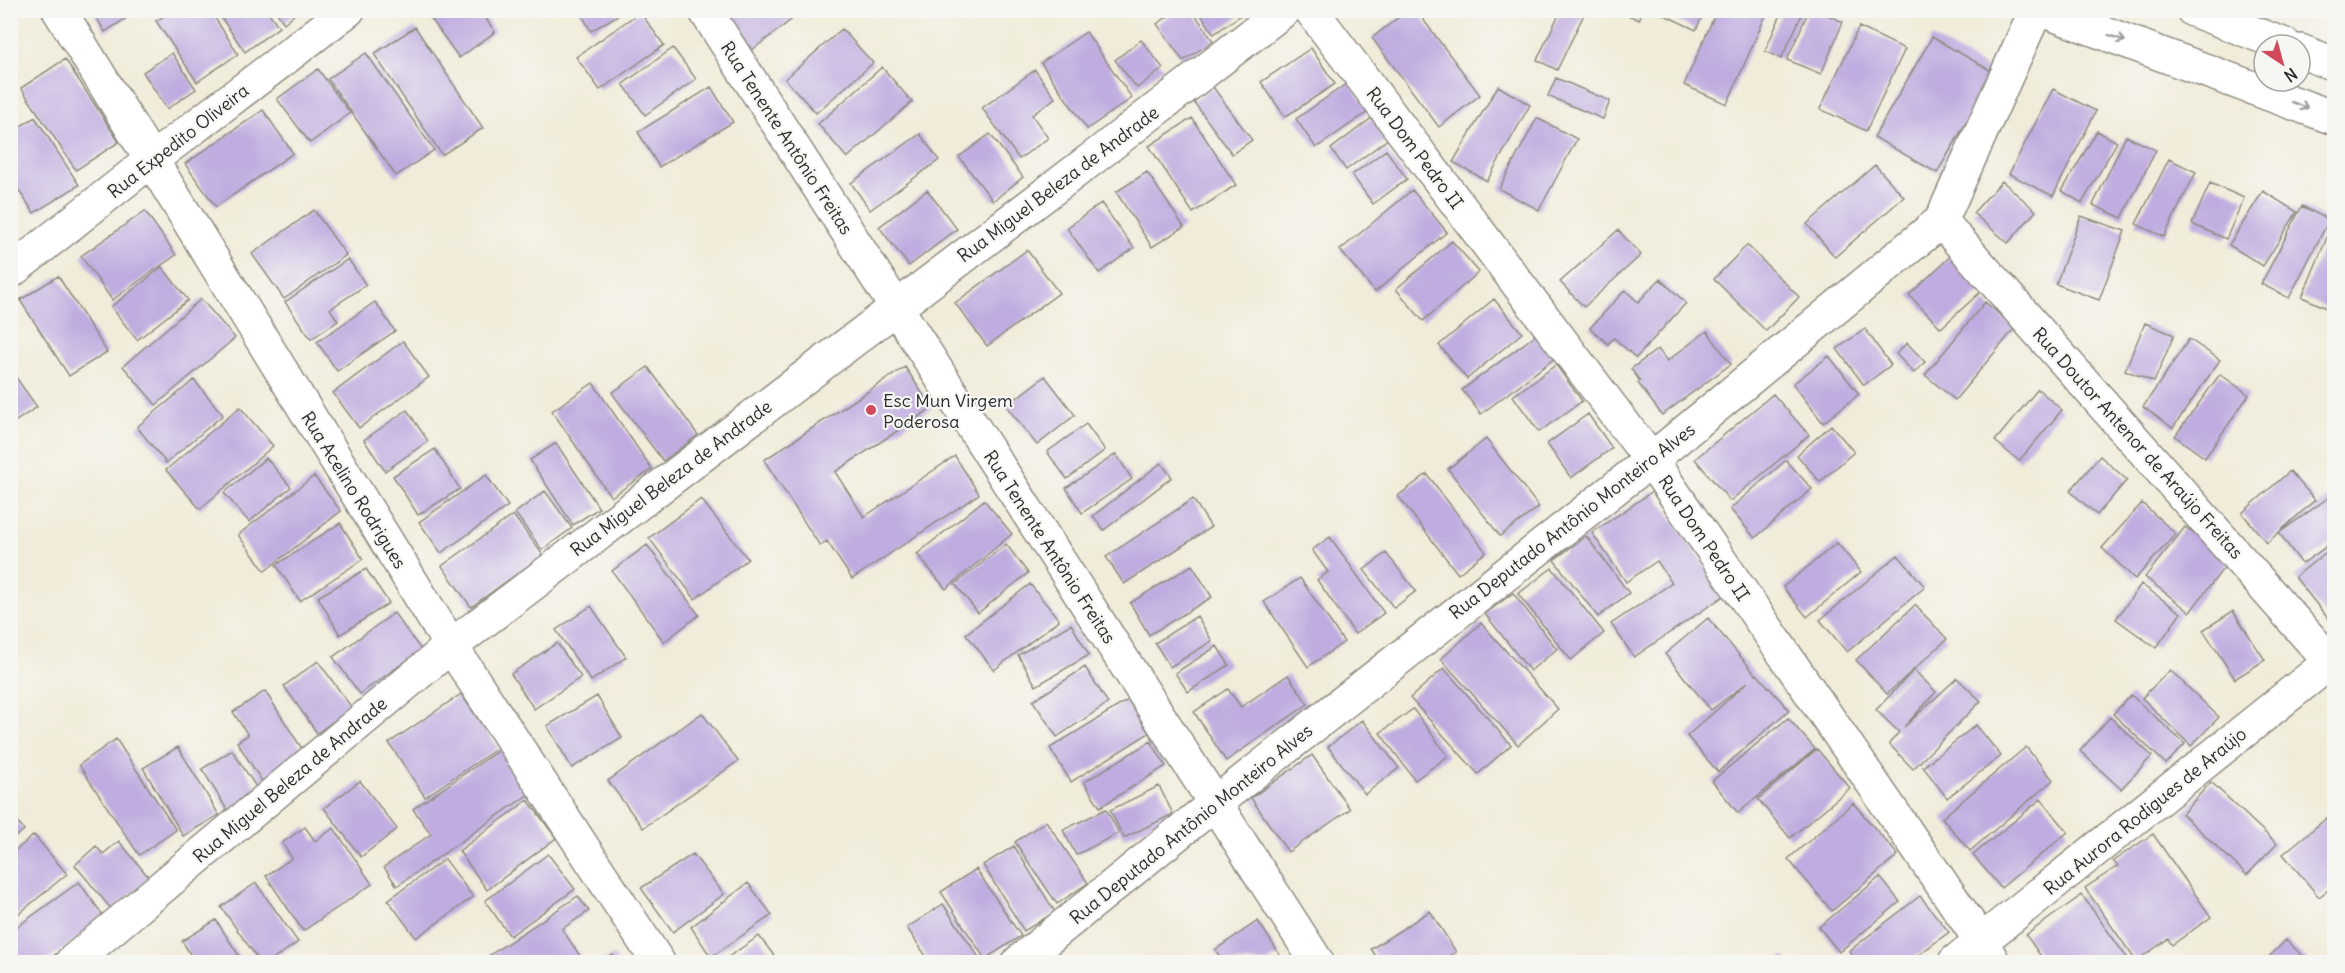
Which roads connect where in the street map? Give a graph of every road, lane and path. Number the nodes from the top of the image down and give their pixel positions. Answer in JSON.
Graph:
{"nodes":[{"id":1,"x":59,"y":10,"type":"edge"},
{"id":2,"x":348,"y":10,"type":"edge"},
{"id":3,"x":705,"y":10,"type":"edge"},
{"id":4,"x":1284,"y":10,"type":"edge"},
{"id":5,"x":1311,"y":10,"type":"edge"},
{"id":6,"x":2036,"y":10,"type":"edge"},
{"id":7,"x":2042,"y":10,"type":"edge"},
{"id":8,"x":2193,"y":10,"type":"edge"},
{"id":9,"x":2253,"y":33,"type":"edge"},
{"id":10,"x":2312,"y":55,"type":"edge"},
{"id":11,"x":2334,"y":63,"type":"edge"},
{"id":12,"x":2334,"y":118,"type":"edge"},
{"id":13,"x":150,"y":161,"type":"junction"},
{"id":14,"x":1941,"y":221,"type":"junction"},
{"id":15,"x":10,"y":272,"type":"edge"},
{"id":16,"x":896,"y":307,"type":"junction"},
{"id":17,"x":1651,"y":460,"type":"junction"},
{"id":18,"x":451,"y":646,"type":"junction"},
{"id":19,"x":2333,"y":662,"type":"edge"},
{"id":20,"x":1214,"y":804,"type":"junction"},
{"id":21,"x":1987,"y":952,"type":"edge"},
{"id":22,"x":72,"y":963,"type":"edge"},
{"id":23,"x":658,"y":963,"type":"edge"},
{"id":24,"x":1020,"y":963,"type":"edge"},
{"id":25,"x":1317,"y":963,"type":"edge"},
{"id":26,"x":1955,"y":963,"type":"edge"}],
"edges":[{"from":1,"to":13,"type":"street","name":"Rua Acelino Rodrigues"},
{"from":2,"to":13,"type":"street","name":"Rua Expedito Oliveira"},
{"from":3,"to":16,"type":"street","name":"Rua Tenente Antônio Freitas"},
{"from":4,"to":16,"type":"street","name":"Rua Miguel Beleza de Andrade"},
{"from":5,"to":17,"type":"street","name":"Rua Dom Pedro II"},
{"from":6,"to":14,"type":"street","name":"Rua Deputado Antônio Monteiro Alves"},
{"from":7,"to":12,"type":"street","one_way":true},
{"from":8,"to":9,"type":"street"},
{"from":10,"to":11,"type":"street"},
{"from":13,"to":15,"type":"street","name":"Rua Expedito Oliveira"},
{"from":13,"to":18,"type":"street","name":"Rua Acelino Rodrigues"},
{"from":14,"to":17,"type":"street","name":"Rua Deputado Antônio Monteiro Alves"},
{"from":14,"to":19,"type":"street","name":"Rua Doutor Antenor de Araújo Freitas"},
{"from":16,"to":18,"type":"street","name":"Rua Miguel Beleza de Andrade"},
{"from":16,"to":20,"type":"street","name":"Rua Tenente Antônio Freitas"},
{"from":17,"to":20,"type":"street","name":"Rua Deputado Antônio Monteiro Alves"},
{"from":17,"to":21,"type":"street","name":"Rua Dom Pedro II"},
{"from":18,"to":22,"type":"street","name":"Rua Miguel Beleza de Andrade"},
{"from":18,"to":23,"type":"street","name":"Rua Acelino Rodrigues"},
{"from":19,"to":21,"type":"street","name":"Rua Aurora Rodigues de Araújo"},
{"from":20,"to":24,"type":"street","name":"Rua Deputado Antônio Monteiro Alves"},
{"from":20,"to":25,"type":"street","name":"Rua Tenente Antônio Freitas"},
{"from":21,"to":26,"type":"street","name":"Rua Aurora Rodigues de Araújo"}]}
